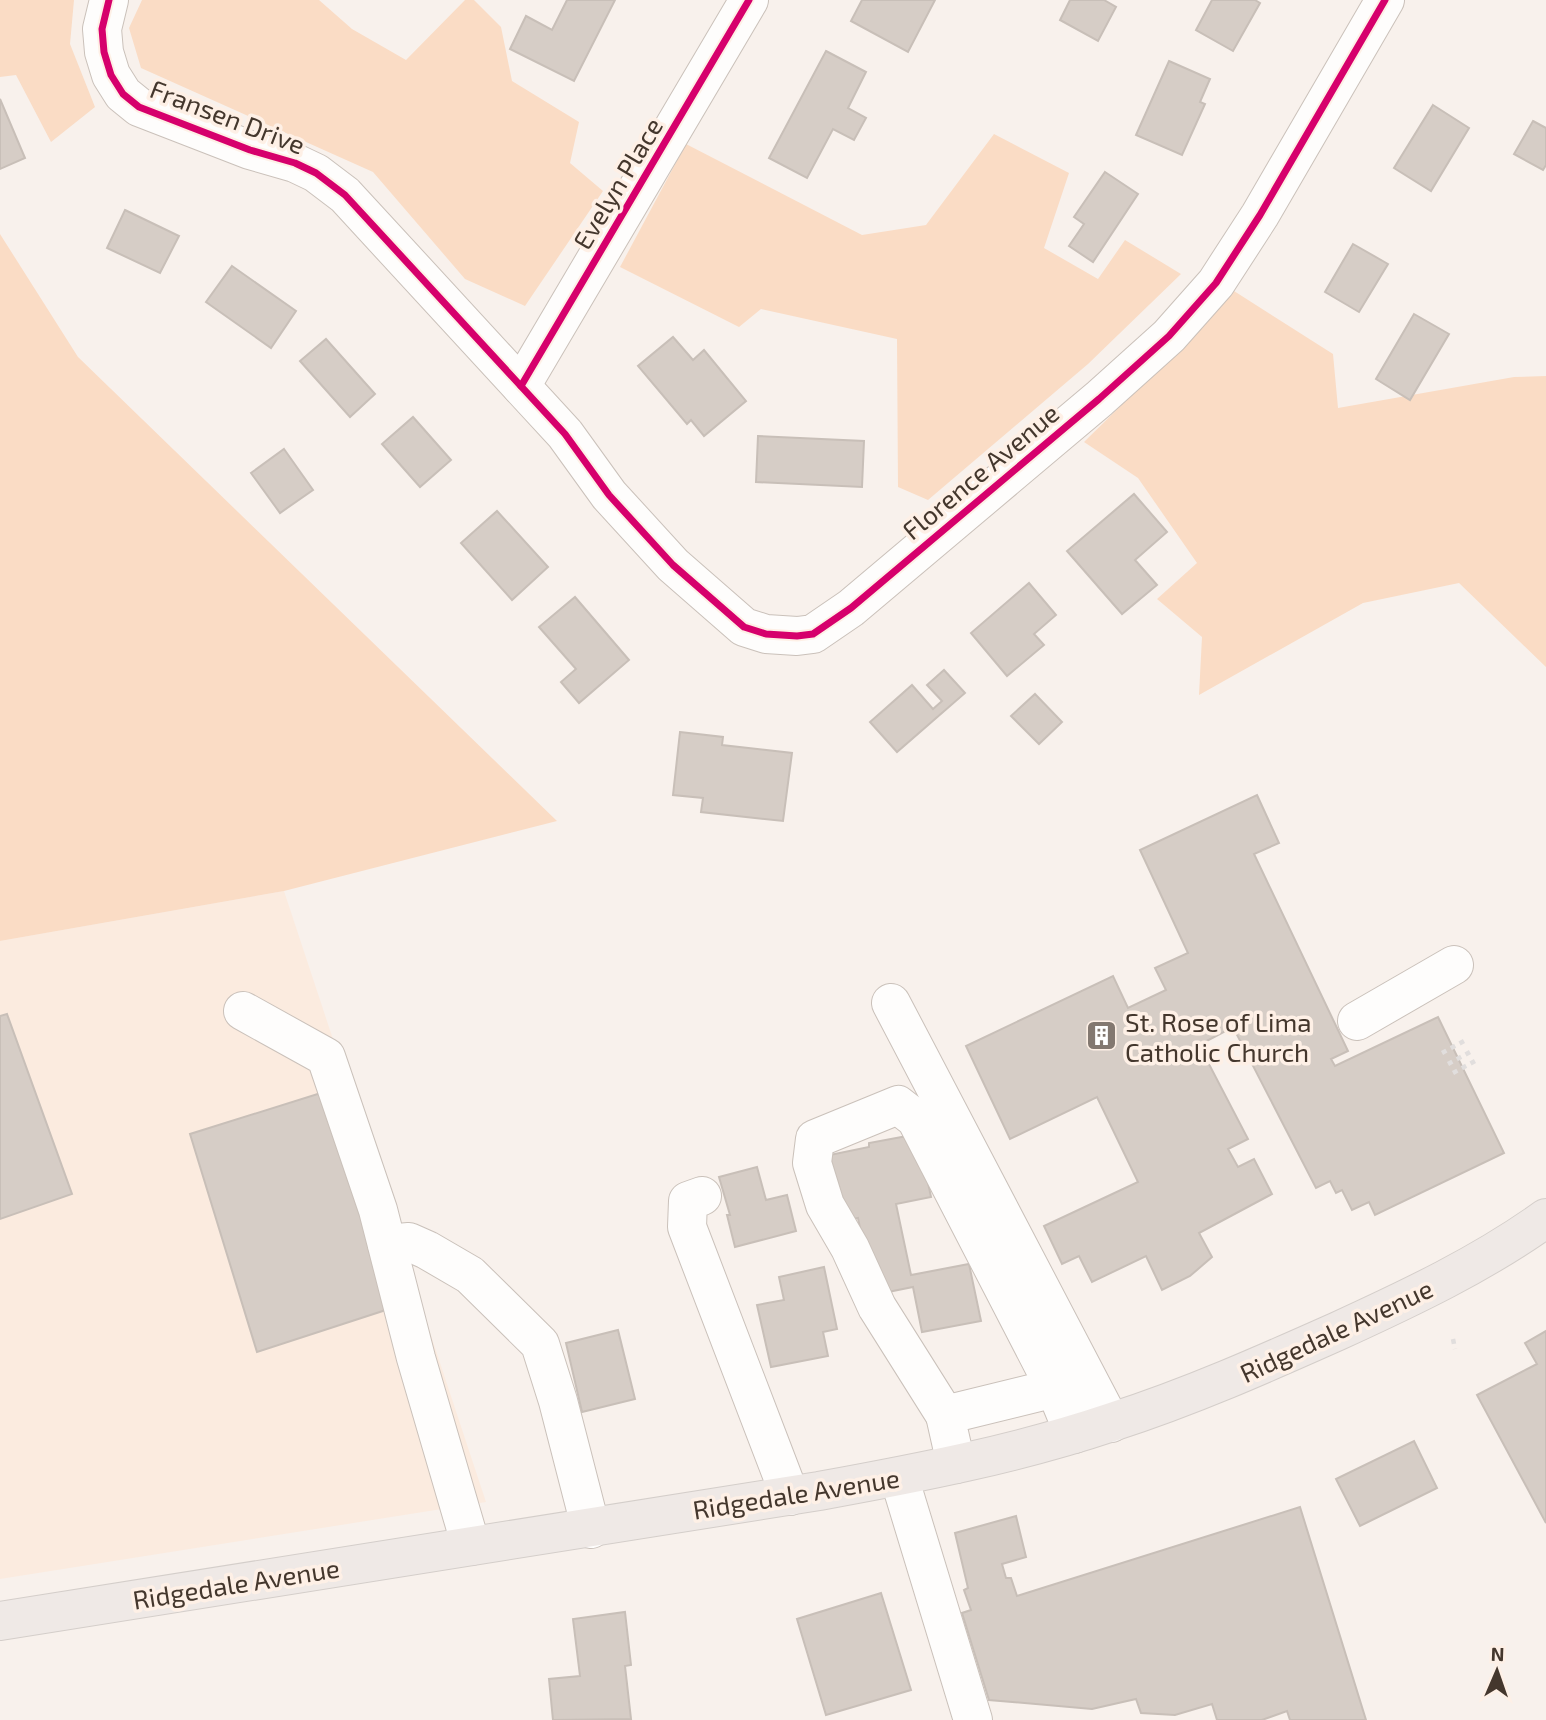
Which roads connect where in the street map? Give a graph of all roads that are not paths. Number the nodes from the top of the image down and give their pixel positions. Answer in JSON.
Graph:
{"nodes":[{"id":1,"x":749,"y":0,"type":"edge"},
{"id":2,"x":1385,"y":0,"type":"edge"},
{"id":3,"x":107,"y":8,"type":"edge"},
{"id":4,"x":521,"y":386,"type":"junction"},
{"id":5,"x":1454,"y":965,"type":"dead end"},
{"id":6,"x":891,"y":1003,"type":"dead end"},
{"id":7,"x":243,"y":1011,"type":"dead end"},
{"id":8,"x":1357,"y":1021,"type":"dead end"},
{"id":9,"x":702,"y":1196,"type":"dead end"},
{"id":10,"x":1546,"y":1217,"type":"edge"},
{"id":11,"x":387,"y":1244,"type":"junction"},
{"id":12,"x":1055,"y":1388,"type":"junction"},
{"id":13,"x":944,"y":1415,"type":"junction"},
{"id":14,"x":1111,"y":1423,"type":"junction"},
{"id":15,"x":1074,"y":1434,"type":"junction"},
{"id":16,"x":956,"y":1464,"type":"junction"},
{"id":17,"x":899,"y":1477,"type":"junction"},
{"id":18,"x":790,"y":1496,"type":"junction"},
{"id":19,"x":591,"y":1529,"type":"junction"},
{"id":20,"x":471,"y":1546,"type":"junction"},
{"id":21,"x":0,"y":1621,"type":"edge"},
{"id":22,"x":973,"y":1720,"type":"edge"}],
"edges":[{"from":1,"to":4,"type":"street","name":"Evelyn Place"},
{"from":2,"to":4,"type":"street","name":"Florence Avenue"},
{"from":3,"to":4,"type":"street","name":"Fransen Drive"},
{"from":5,"to":8,"type":"street"},
{"from":6,"to":14,"type":"street"},
{"from":7,"to":11,"type":"street"},
{"from":9,"to":18,"type":"street"},
{"from":10,"to":14,"type":"main road","name":"Ridgedale Avenue"},
{"from":11,"to":19,"type":"street"},
{"from":11,"to":20,"type":"street"},
{"from":12,"to":13,"type":"street"},
{"from":12,"to":13,"type":"street"},
{"from":12,"to":15,"type":"street"},
{"from":13,"to":16,"type":"street"},
{"from":14,"to":15,"type":"main road","name":"Ridgedale Avenue"},
{"from":15,"to":16,"type":"main road","name":"Ridgedale Avenue"},
{"from":16,"to":17,"type":"main road","name":"Ridgedale Avenue"},
{"from":17,"to":18,"type":"main road","name":"Ridgedale Avenue"},
{"from":17,"to":22,"type":"street"},
{"from":18,"to":19,"type":"main road","name":"Ridgedale Avenue"},
{"from":19,"to":20,"type":"main road","name":"Ridgedale Avenue"},
{"from":20,"to":21,"type":"main road","name":"Ridgedale Avenue"}]}
